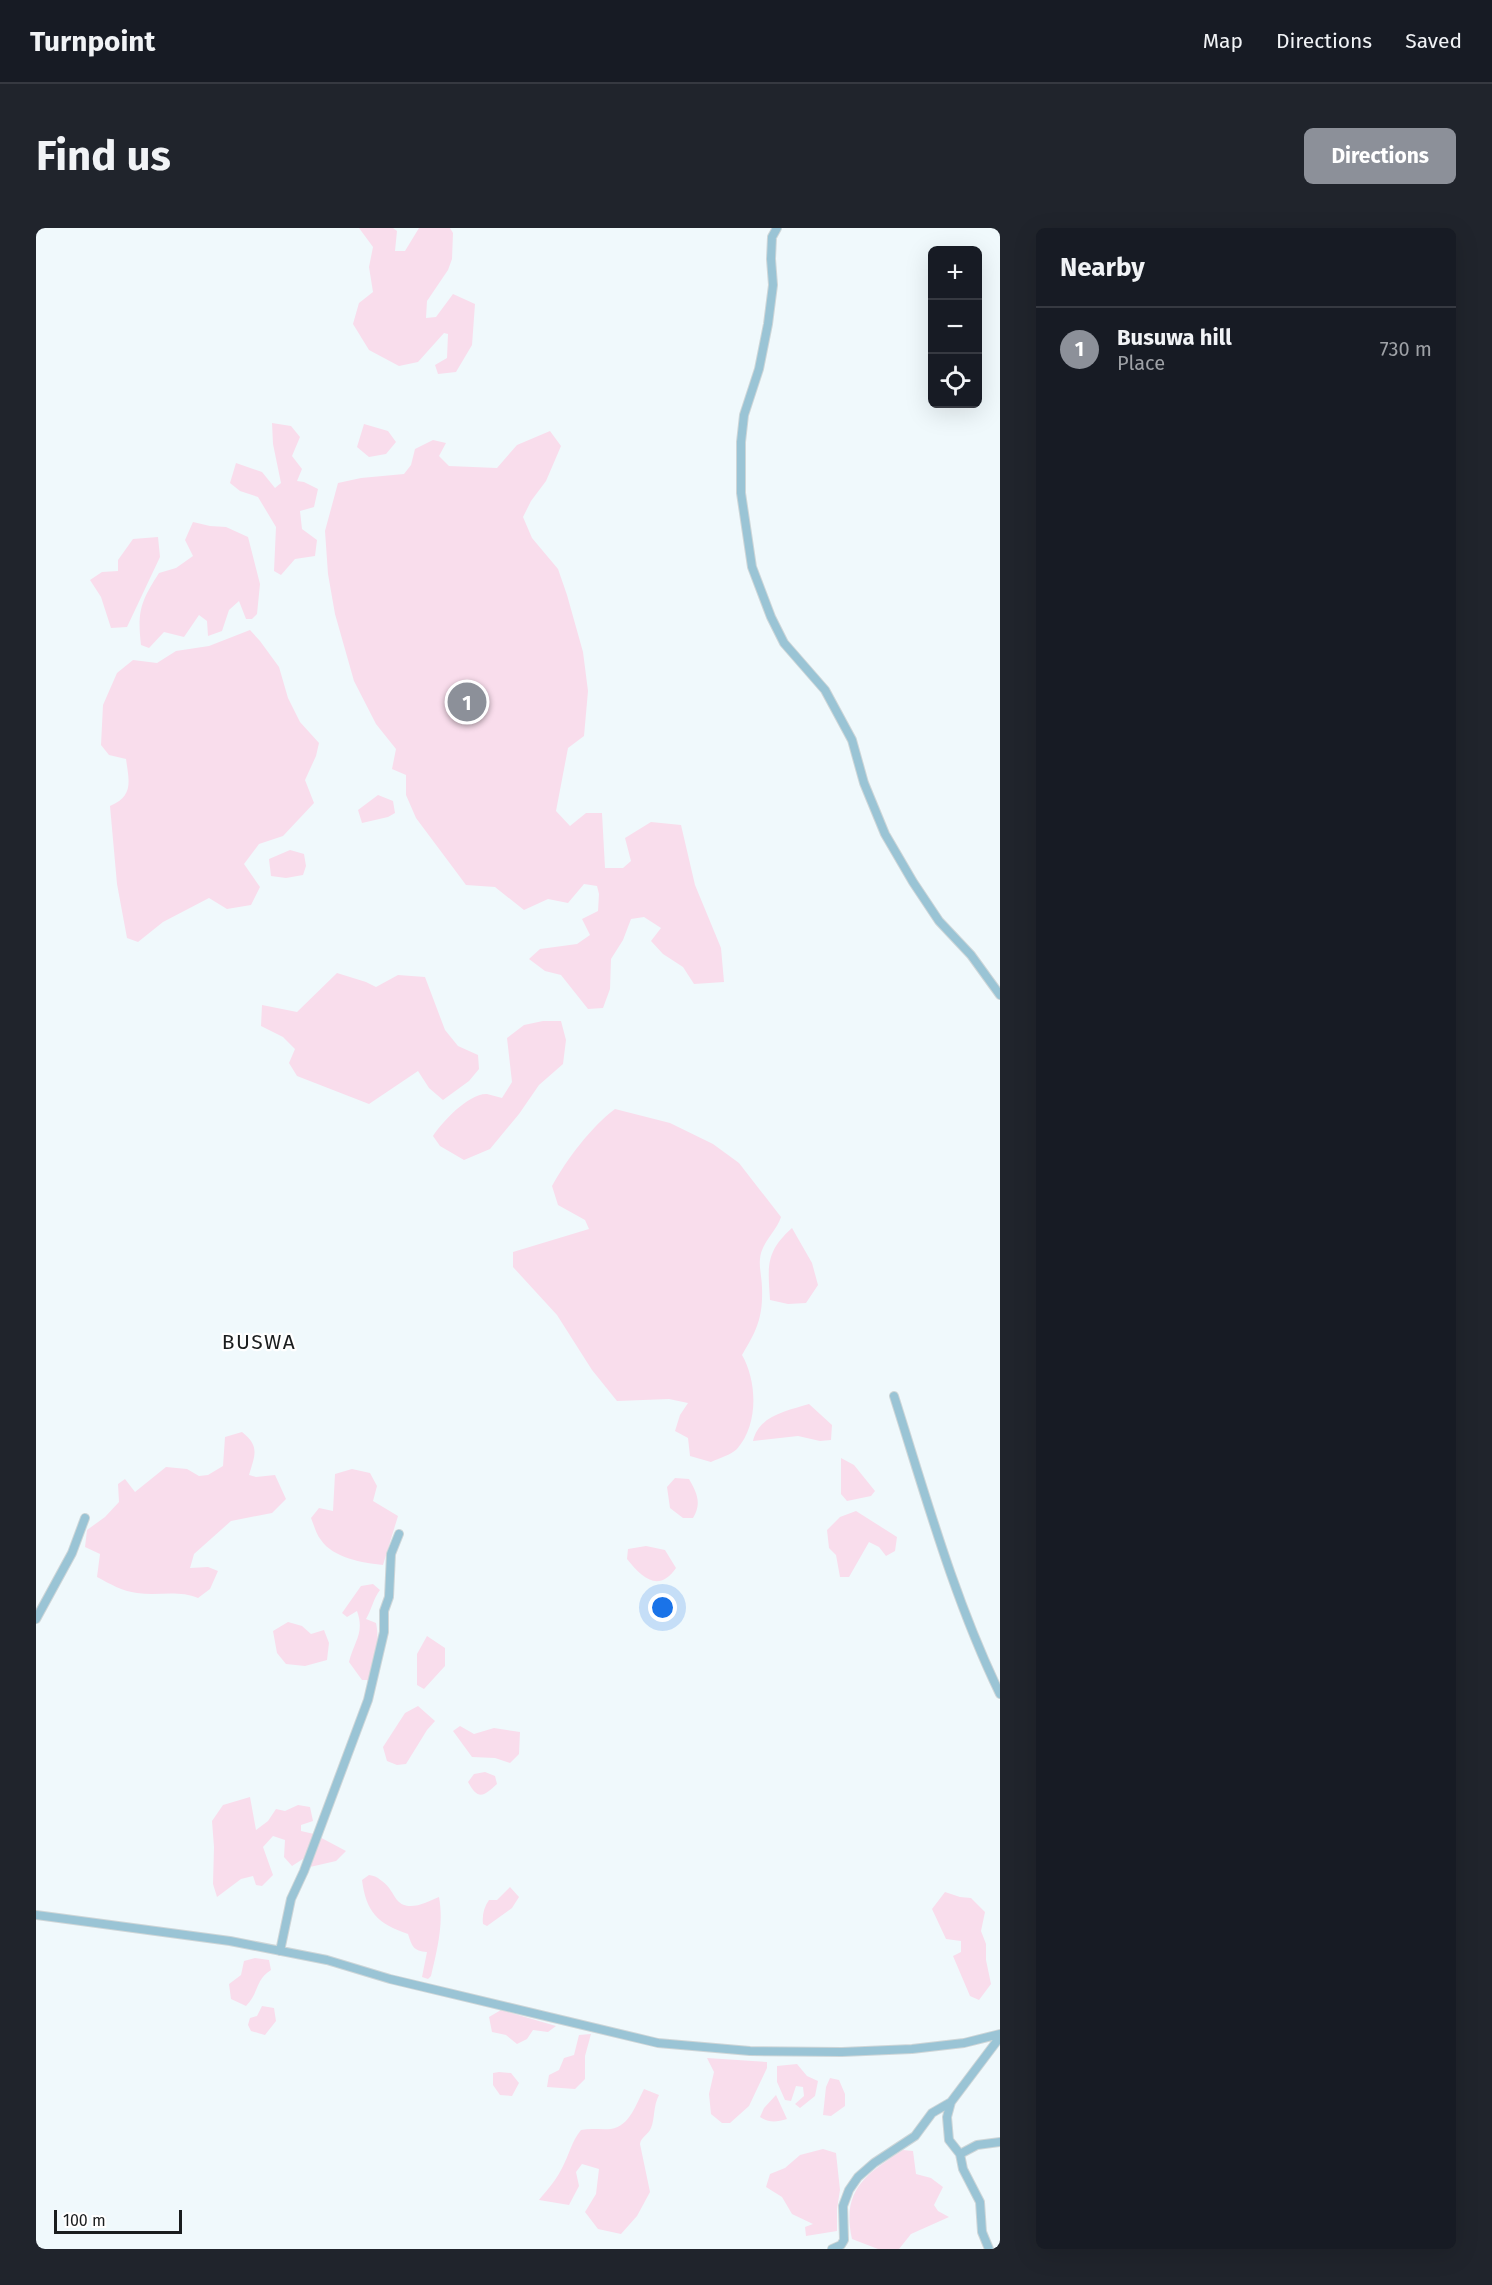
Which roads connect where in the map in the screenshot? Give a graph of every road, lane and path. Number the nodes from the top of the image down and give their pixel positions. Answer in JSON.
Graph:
{"nodes":[{"id":1,"x":777,"y":228,"type":"edge"},
{"id":2,"x":1000,"y":995,"type":"edge"},
{"id":3,"x":894,"y":1396,"type":"dead end"},
{"id":4,"x":85,"y":1518,"type":"dead end"},
{"id":5,"x":399,"y":1534,"type":"dead end"},
{"id":6,"x":36,"y":1618,"type":"edge"},
{"id":7,"x":1000,"y":1694,"type":"edge"},
{"id":8,"x":36,"y":1915,"type":"edge"},
{"id":9,"x":280,"y":1951,"type":"junction"},
{"id":10,"x":1000,"y":2036,"type":"edge"},
{"id":11,"x":951,"y":2102,"type":"junction"},
{"id":12,"x":1000,"y":2142,"type":"edge"},
{"id":13,"x":960,"y":2154,"type":"junction"},
{"id":14,"x":832,"y":2249,"type":"edge"},
{"id":15,"x":990,"y":2249,"type":"edge"}],
"edges":[{"from":1,"to":2,"type":"street"},
{"from":3,"to":7,"type":"street"},
{"from":4,"to":6,"type":"street"},
{"from":5,"to":9,"type":"street"},
{"from":8,"to":9,"type":"street"},
{"from":9,"to":10,"type":"street"},
{"from":10,"to":11,"type":"street"},
{"from":11,"to":13,"type":"street"},
{"from":11,"to":14,"type":"street"},
{"from":12,"to":13,"type":"street"},
{"from":13,"to":15,"type":"street"}]}
